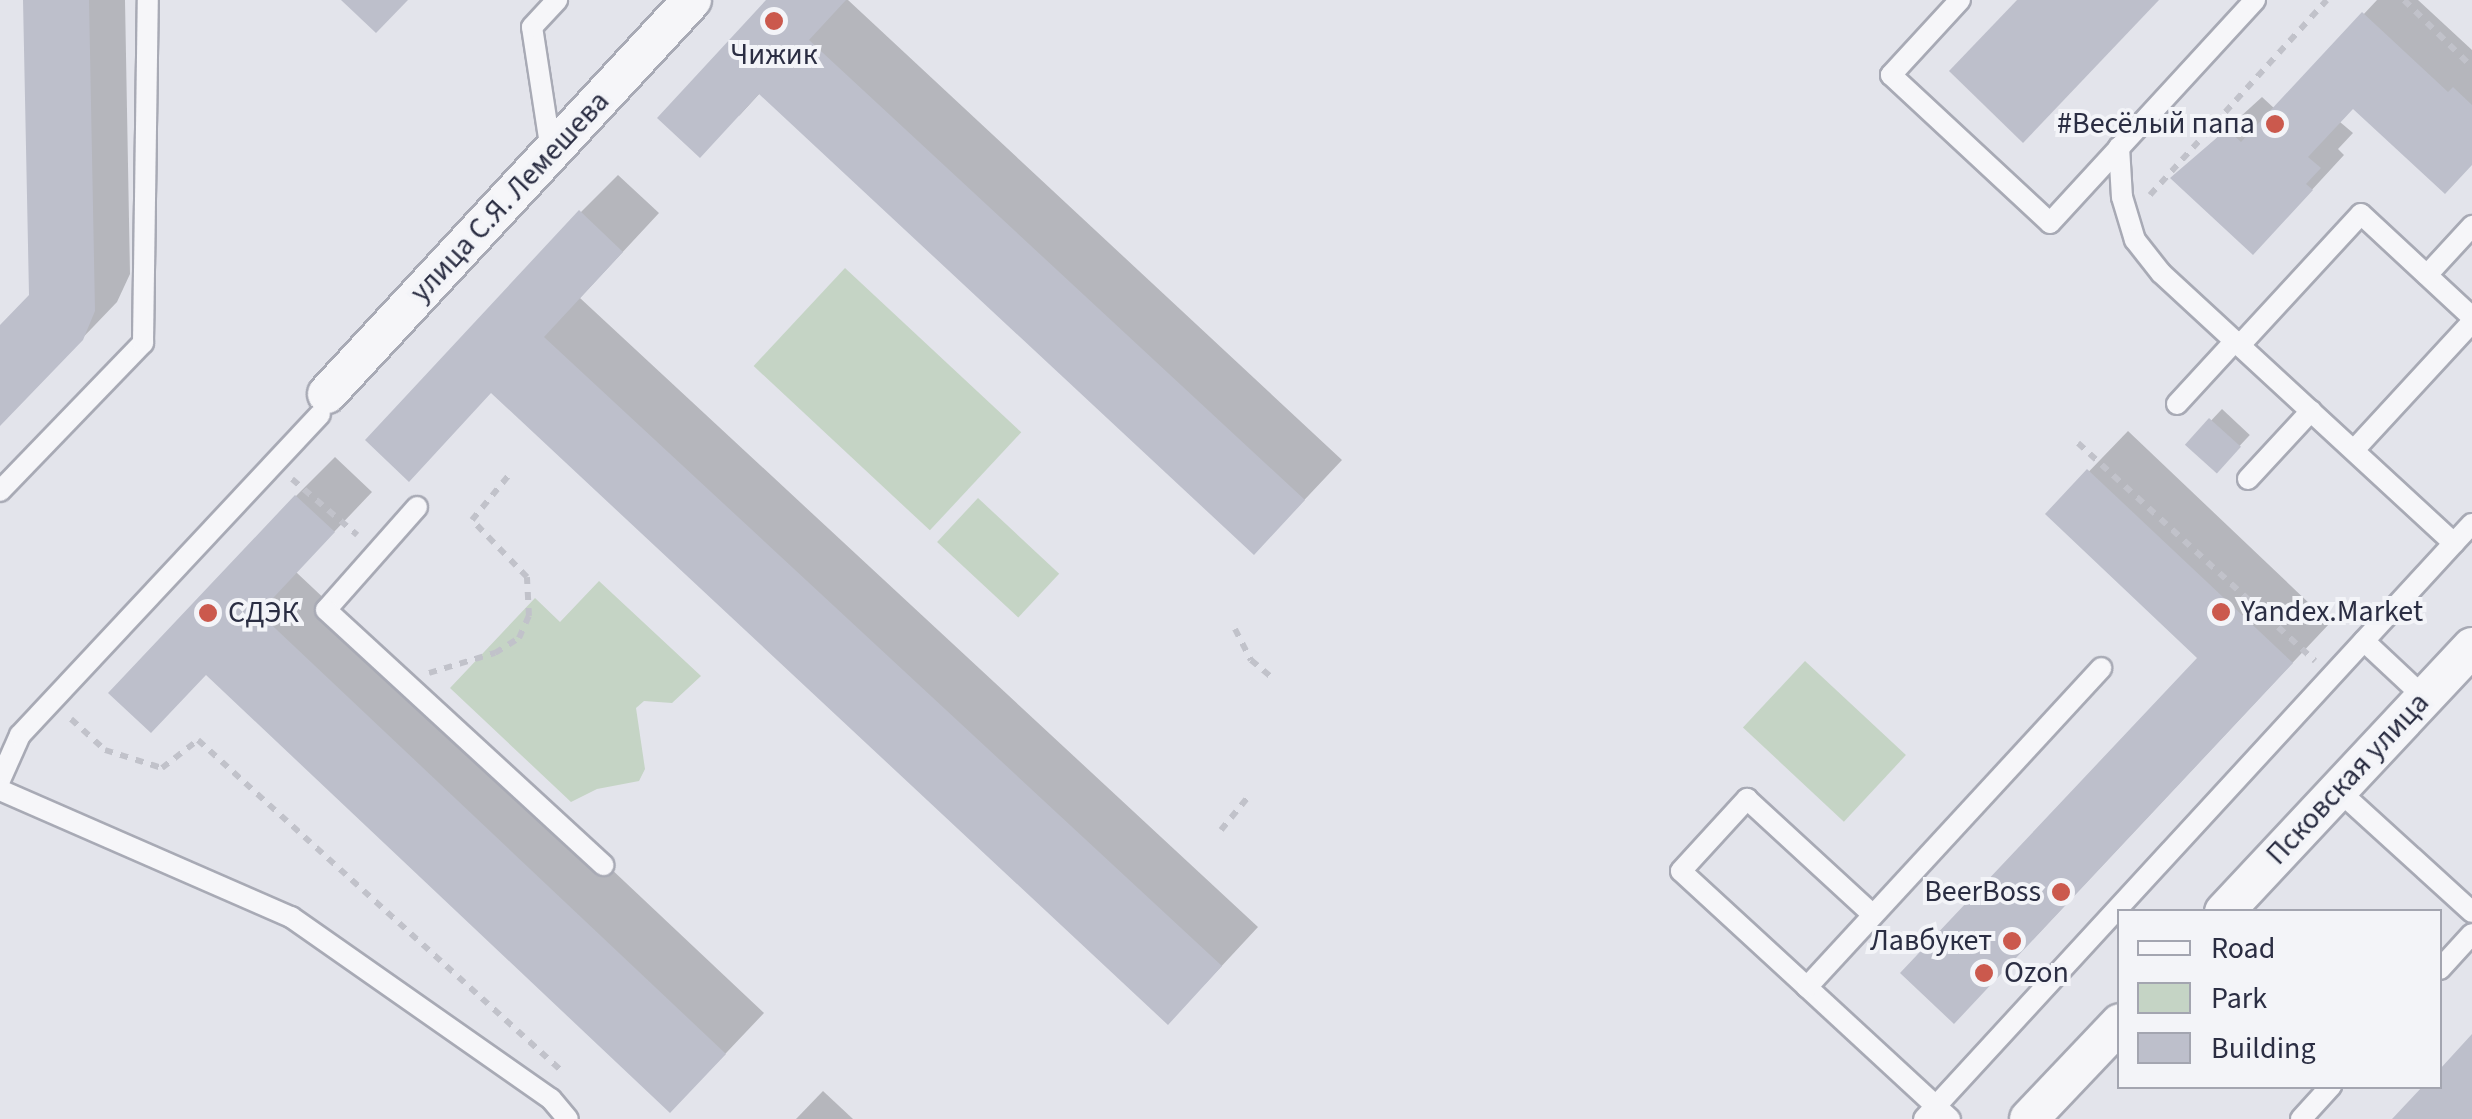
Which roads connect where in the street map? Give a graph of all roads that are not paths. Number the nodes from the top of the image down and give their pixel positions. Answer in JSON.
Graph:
{"nodes":[{"id":1,"x":148,"y":0,"type":"edge"},
{"id":2,"x":557,"y":0,"type":"edge"},
{"id":3,"x":692,"y":0,"type":"edge"},
{"id":4,"x":1960,"y":0,"type":"edge"},
{"id":5,"x":2255,"y":0,"type":"edge"},
{"id":6,"x":2120,"y":147,"type":"junction"},
{"id":7,"x":551,"y":152,"type":"junction"},
{"id":8,"x":2472,"y":226,"type":"edge"},
{"id":9,"x":2427,"y":275,"type":"junction"},
{"id":10,"x":2472,"y":319,"type":"edge"},
{"id":11,"x":2238,"y":343,"type":"junction"},
{"id":12,"x":324,"y":404,"type":"joint"},
{"id":13,"x":2177,"y":404,"type":"dead end"},
{"id":14,"x":2311,"y":411,"type":"junction"},
{"id":15,"x":2354,"y":450,"type":"junction"},
{"id":16,"x":2248,"y":479,"type":"dead end"},
{"id":17,"x":0,"y":491,"type":"edge"},
{"id":18,"x":417,"y":507,"type":"dead end"},
{"id":19,"x":2472,"y":524,"type":"edge"},
{"id":20,"x":2454,"y":543,"type":"junction"},
{"id":21,"x":2364,"y":641,"type":"junction"},
{"id":22,"x":2472,"y":647,"type":"edge"},
{"id":23,"x":2101,"y":668,"type":"dead end"},
{"id":24,"x":2425,"y":698,"type":"junction"},
{"id":25,"x":0,"y":780,"type":"edge"},
{"id":26,"x":0,"y":790,"type":"edge"},
{"id":27,"x":2338,"y":790,"type":"junction"},
{"id":28,"x":603,"y":865,"type":"dead end"},
{"id":29,"x":2123,"y":909,"type":"edge"},
{"id":30,"x":2227,"y":909,"type":"edge"},
{"id":31,"x":2472,"y":912,"type":"edge"},
{"id":32,"x":1873,"y":915,"type":"junction"},
{"id":33,"x":2117,"y":915,"type":"edge"},
{"id":34,"x":2472,"y":934,"type":"edge"},
{"id":35,"x":2442,"y":967,"type":"edge"},
{"id":36,"x":1807,"y":987,"type":"junction"},
{"id":37,"x":2117,"y":1026,"type":"edge"},
{"id":38,"x":2328,"y":1089,"type":"edge"},
{"id":39,"x":1937,"y":1115,"type":"edge"},
{"id":40,"x":568,"y":1119,"type":"edge"},
{"id":41,"x":2029,"y":1119,"type":"edge"},
{"id":42,"x":2301,"y":1119,"type":"edge"}],
"edges":[{"from":1,"to":17,"type":"lane"},
{"from":2,"to":7,"type":"lane"},
{"from":3,"to":7,"type":"street","name":"улица С.Я. Лемешева"},
{"from":4,"to":6,"type":"lane"},
{"from":5,"to":6,"type":"lane"},
{"from":6,"to":11,"type":"lane"},
{"from":7,"to":12,"type":"street","name":"улица С.Я. Лемешева"},
{"from":8,"to":9,"type":"lane"},
{"from":9,"to":10,"type":"lane"},
{"from":9,"to":11,"type":"lane"},
{"from":10,"to":15,"type":"lane"},
{"from":11,"to":13,"type":"lane"},
{"from":11,"to":14,"type":"lane"},
{"from":12,"to":25,"type":"lane"},
{"from":14,"to":15,"type":"lane"},
{"from":14,"to":16,"type":"lane"},
{"from":15,"to":20,"type":"lane"},
{"from":18,"to":28,"type":"lane"},
{"from":19,"to":20,"type":"lane"},
{"from":20,"to":21,"type":"lane"},
{"from":21,"to":24,"type":"lane"},
{"from":21,"to":29,"type":"lane"},
{"from":22,"to":24,"type":"street","name":"Псковская улица"},
{"from":23,"to":32,"type":"lane"},
{"from":24,"to":27,"type":"street","name":"Псковская улица"},
{"from":26,"to":40,"type":"lane"},
{"from":27,"to":30,"type":"street","name":"Псковская улица"},
{"from":27,"to":31,"type":"lane"},
{"from":32,"to":36,"type":"lane"},
{"from":32,"to":36,"type":"lane"},
{"from":33,"to":39,"type":"lane"},
{"from":34,"to":35,"type":"lane"},
{"from":36,"to":39,"type":"lane"},
{"from":37,"to":41,"type":"street"},
{"from":38,"to":42,"type":"lane"}]}
